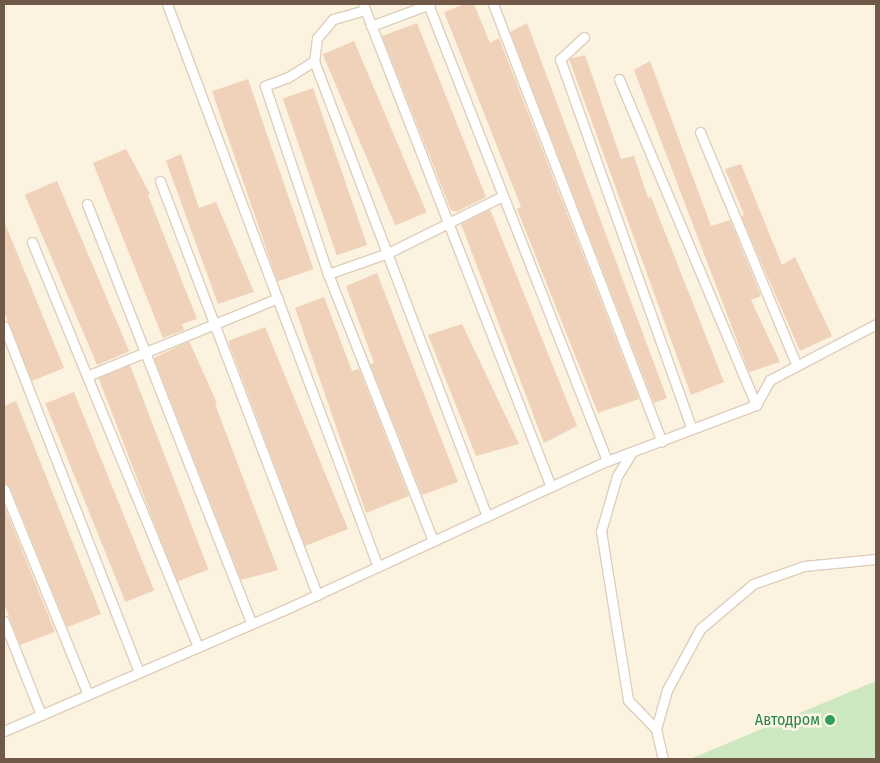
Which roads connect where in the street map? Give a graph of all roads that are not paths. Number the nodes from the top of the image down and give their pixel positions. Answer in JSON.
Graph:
{"nodes":[{"id":1,"x":167,"y":4,"type":"edge"},
{"id":2,"x":429,"y":4,"type":"edge"},
{"id":3,"x":493,"y":4,"type":"edge"},
{"id":4,"x":364,"y":7,"type":"edge"},
{"id":5,"x":372,"y":26,"type":"junction"},
{"id":6,"x":584,"y":37,"type":"dead end"},
{"id":7,"x":314,"y":61,"type":"junction"},
{"id":8,"x":619,"y":79,"type":"dead end"},
{"id":9,"x":700,"y":132,"type":"dead end"},
{"id":10,"x":160,"y":181,"type":"dead end"},
{"id":11,"x":503,"y":196,"type":"junction"},
{"id":12,"x":87,"y":204,"type":"dead end"},
{"id":13,"x":448,"y":223,"type":"junction"},
{"id":14,"x":32,"y":242,"type":"dead end"},
{"id":15,"x":388,"y":253,"type":"junction"},
{"id":16,"x":328,"y":274,"type":"junction"},
{"id":17,"x":278,"y":298,"type":"junction"},
{"id":18,"x":876,"y":324,"type":"edge"},
{"id":19,"x":215,"y":325,"type":"junction"},
{"id":20,"x":4,"y":326,"type":"edge"},
{"id":21,"x":145,"y":352,"type":"junction"},
{"id":22,"x":797,"y":366,"type":"junction"},
{"id":23,"x":87,"y":376,"type":"junction"},
{"id":24,"x":756,"y":405,"type":"junction"},
{"id":25,"x":692,"y":429,"type":"junction"},
{"id":26,"x":662,"y":441,"type":"junction"},
{"id":27,"x":632,"y":452,"type":"junction"},
{"id":28,"x":607,"y":461,"type":"junction"},
{"id":29,"x":551,"y":487,"type":"junction"},
{"id":30,"x":4,"y":489,"type":"edge"},
{"id":31,"x":488,"y":516,"type":"junction"},
{"id":32,"x":433,"y":542,"type":"junction"},
{"id":33,"x":876,"y":559,"type":"edge"},
{"id":34,"x":378,"y":567,"type":"junction"},
{"id":35,"x":317,"y":595,"type":"junction"},
{"id":36,"x":4,"y":621,"type":"edge"},
{"id":37,"x":252,"y":624,"type":"junction"},
{"id":38,"x":198,"y":647,"type":"junction"},
{"id":39,"x":139,"y":673,"type":"junction"},
{"id":40,"x":88,"y":694,"type":"junction"},
{"id":41,"x":41,"y":715,"type":"junction"},
{"id":42,"x":656,"y":729,"type":"junction"},
{"id":43,"x":4,"y":731,"type":"edge"},
{"id":44,"x":664,"y":759,"type":"edge"}],
"edges":[{"from":1,"to":17,"type":"lane"},
{"from":2,"to":5,"type":"lane"},
{"from":2,"to":11,"type":"lane"},
{"from":3,"to":26,"type":"lane"},
{"from":4,"to":5,"type":"lane"},
{"from":4,"to":7,"type":"lane"},
{"from":5,"to":13,"type":"lane"},
{"from":6,"to":25,"type":"lane"},
{"from":7,"to":15,"type":"lane"},
{"from":7,"to":16,"type":"lane"},
{"from":8,"to":24,"type":"lane"},
{"from":9,"to":22,"type":"lane"},
{"from":10,"to":19,"type":"lane"},
{"from":11,"to":13,"type":"lane"},
{"from":11,"to":28,"type":"lane"},
{"from":12,"to":21,"type":"lane"},
{"from":13,"to":15,"type":"lane"},
{"from":13,"to":29,"type":"lane"},
{"from":14,"to":23,"type":"lane"},
{"from":15,"to":16,"type":"lane"},
{"from":15,"to":31,"type":"lane"},
{"from":16,"to":32,"type":"lane"},
{"from":17,"to":19,"type":"lane"},
{"from":17,"to":34,"type":"lane"},
{"from":18,"to":22,"type":"lane"},
{"from":19,"to":21,"type":"lane"},
{"from":19,"to":35,"type":"lane"},
{"from":20,"to":39,"type":"lane"},
{"from":21,"to":23,"type":"lane"},
{"from":21,"to":37,"type":"lane"},
{"from":22,"to":24,"type":"lane"},
{"from":23,"to":38,"type":"lane"},
{"from":24,"to":25,"type":"lane"},
{"from":25,"to":26,"type":"lane"},
{"from":26,"to":27,"type":"lane"},
{"from":27,"to":28,"type":"lane"},
{"from":27,"to":42,"type":"lane"},
{"from":28,"to":29,"type":"lane"},
{"from":29,"to":31,"type":"lane"},
{"from":30,"to":40,"type":"lane"},
{"from":31,"to":32,"type":"lane"},
{"from":32,"to":34,"type":"lane"},
{"from":33,"to":42,"type":"lane"},
{"from":34,"to":35,"type":"lane"},
{"from":35,"to":37,"type":"lane"},
{"from":36,"to":41,"type":"lane"},
{"from":37,"to":38,"type":"lane"},
{"from":38,"to":39,"type":"lane"},
{"from":39,"to":40,"type":"lane"},
{"from":40,"to":41,"type":"lane"},
{"from":41,"to":43,"type":"lane"},
{"from":42,"to":44,"type":"lane"}]}
